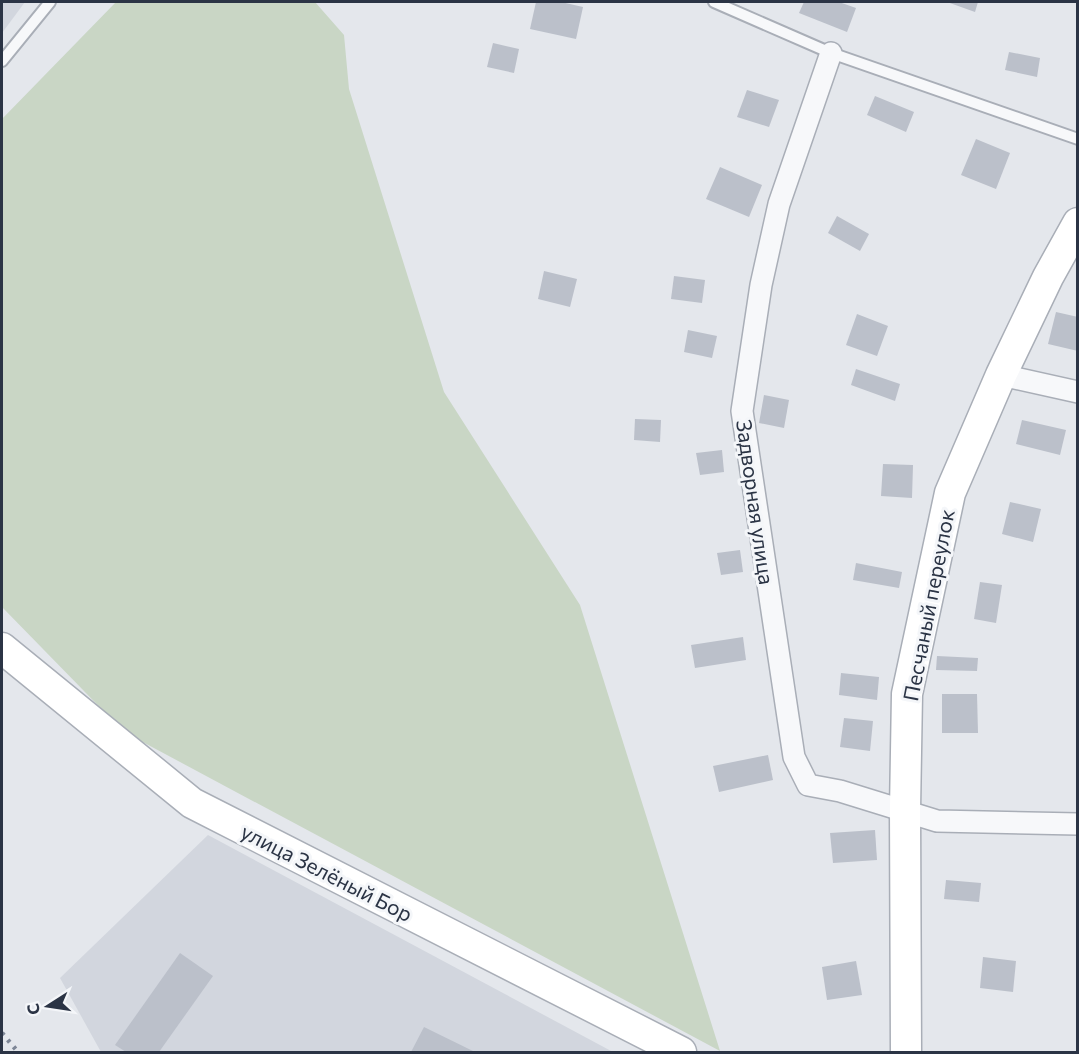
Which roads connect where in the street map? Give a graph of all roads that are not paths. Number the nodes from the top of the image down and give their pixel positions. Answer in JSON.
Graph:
{"nodes":[{"id":1,"x":50,"y":2,"type":"edge"},
{"id":2,"x":714,"y":2,"type":"edge"},
{"id":3,"x":831,"y":53,"type":"junction"},
{"id":4,"x":2,"y":60,"type":"edge"},
{"id":5,"x":1077,"y":139,"type":"edge"},
{"id":6,"x":1077,"y":223,"type":"edge"},
{"id":7,"x":1001,"y":375,"type":"junction"},
{"id":8,"x":1077,"y":392,"type":"edge"},
{"id":9,"x":2,"y":648,"type":"edge"},
{"id":10,"x":905,"y":810,"type":"junction"},
{"id":11,"x":1077,"y":824,"type":"edge"},
{"id":12,"x":681,"y":1053,"type":"edge"},
{"id":13,"x":906,"y":1053,"type":"edge"}],
"edges":[{"from":1,"to":4,"type":"lane"},
{"from":2,"to":3,"type":"lane"},
{"from":3,"to":5,"type":"lane"},
{"from":3,"to":10,"type":"street","name":"Задворная улица"},
{"from":6,"to":7,"type":"street","name":"Песчаный переулок"},
{"from":7,"to":8,"type":"street"},
{"from":7,"to":10,"type":"street","name":"Песчаный переулок"},
{"from":9,"to":12,"type":"street","name":"улица Зелёный Бор"},
{"from":10,"to":11,"type":"street","name":"Задворная улица"},
{"from":10,"to":13,"type":"street","name":"Песчаный переулок"}]}
